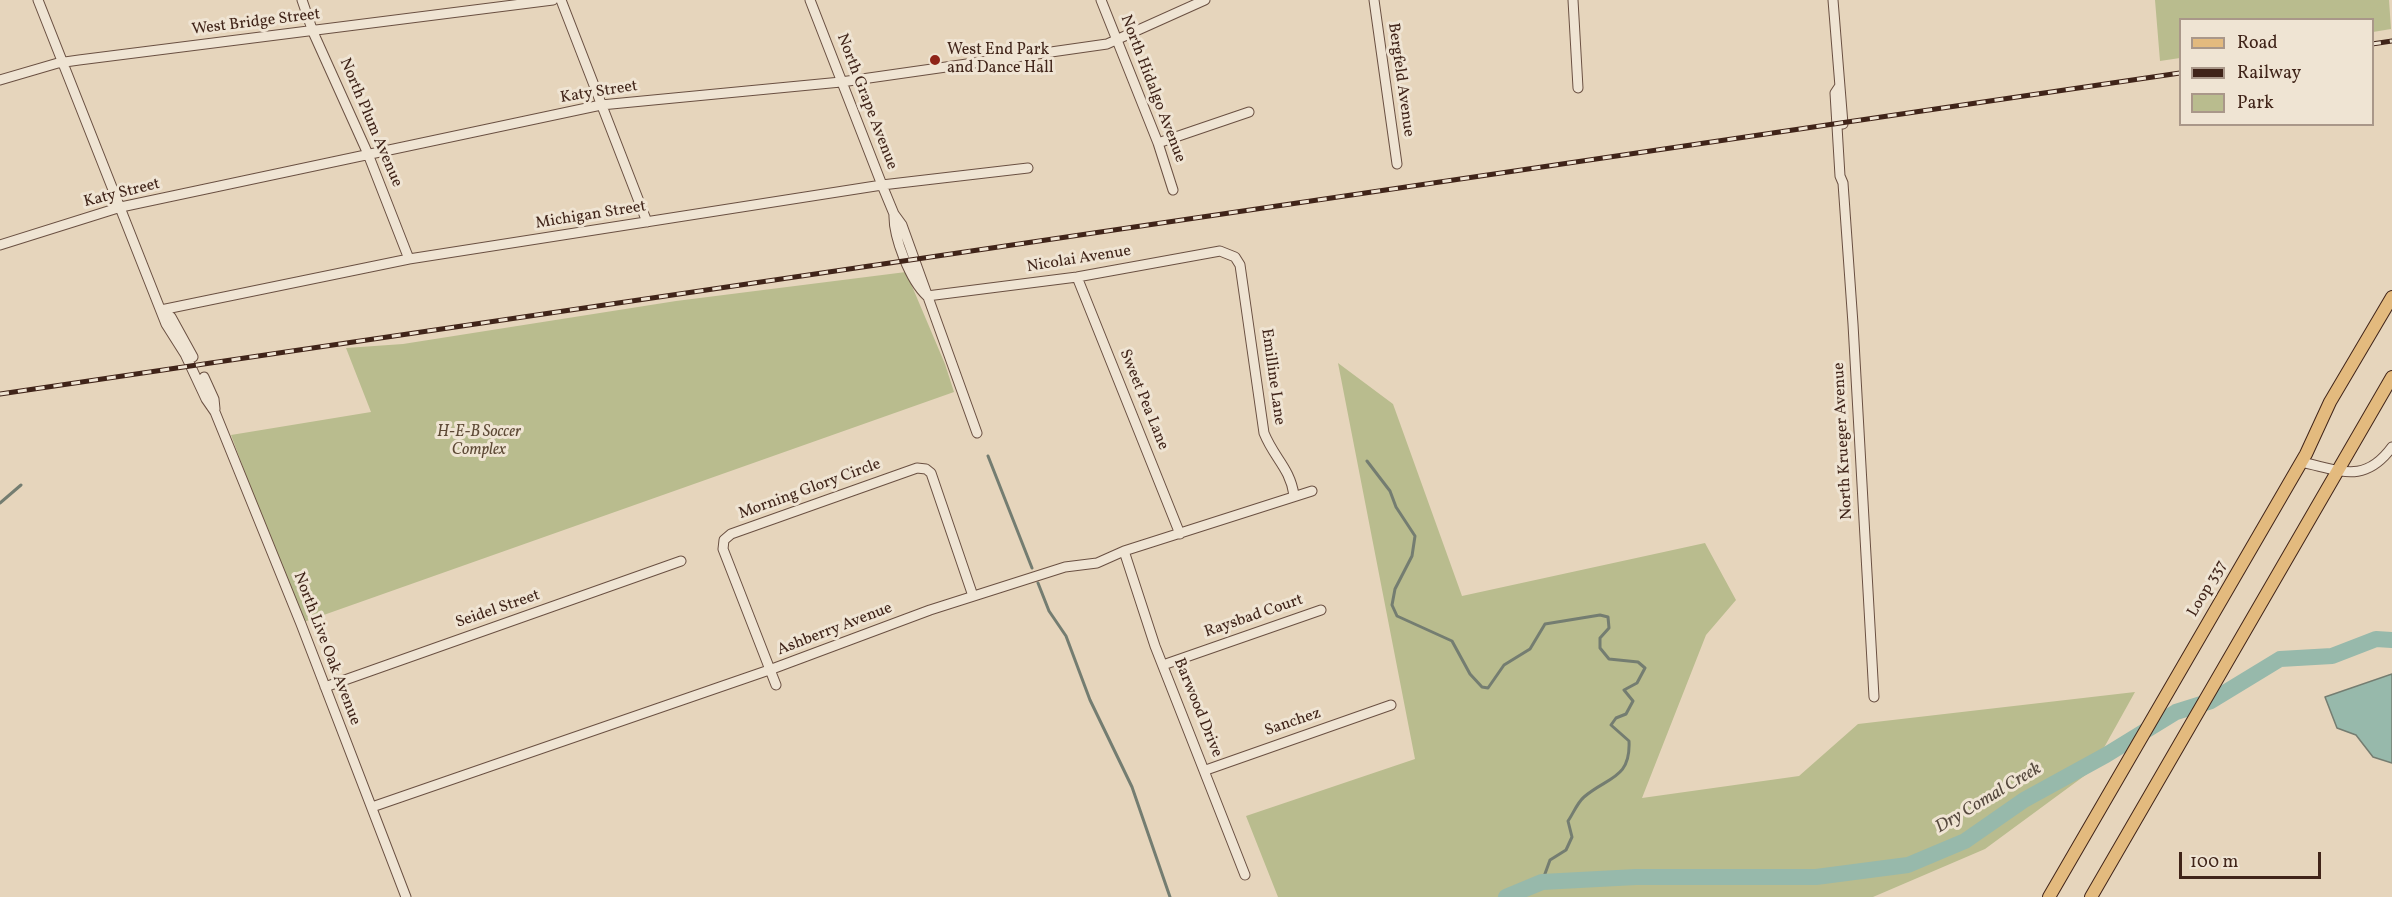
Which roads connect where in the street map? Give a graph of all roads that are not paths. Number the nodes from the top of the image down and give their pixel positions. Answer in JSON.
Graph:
{"nodes":[{"id":1,"x":38,"y":0,"type":"edge"},
{"id":2,"x":302,"y":0,"type":"edge"},
{"id":3,"x":553,"y":0,"type":"edge"},
{"id":4,"x":561,"y":0,"type":"edge"},
{"id":5,"x":810,"y":0,"type":"edge"},
{"id":6,"x":1101,"y":0,"type":"edge"},
{"id":7,"x":1205,"y":0,"type":"edge"},
{"id":8,"x":1374,"y":0,"type":"edge"},
{"id":9,"x":1573,"y":0,"type":"edge"},
{"id":10,"x":1833,"y":0,"type":"edge"},
{"id":11,"x":314,"y":32,"type":"junction"},
{"id":12,"x":1117,"y":40,"type":"junction"},
{"id":13,"x":62,"y":63,"type":"junction"},
{"id":14,"x":0,"y":80,"type":"edge"},
{"id":15,"x":841,"y":82,"type":"junction"},
{"id":16,"x":1578,"y":88,"type":"dead end"},
{"id":17,"x":601,"y":105,"type":"junction"},
{"id":18,"x":1249,"y":112,"type":"dead end"},
{"id":19,"x":1158,"y":143,"type":"junction"},
{"id":20,"x":368,"y":154,"type":"junction"},
{"id":21,"x":1397,"y":164,"type":"dead end"},
{"id":22,"x":1028,"y":168,"type":"dead end"},
{"id":23,"x":882,"y":184,"type":"junction"},
{"id":24,"x":1173,"y":190,"type":"dead end"},
{"id":25,"x":122,"y":207,"type":"junction"},
{"id":26,"x":647,"y":222,"type":"junction"},
{"id":27,"x":0,"y":245,"type":"edge"},
{"id":28,"x":1234,"y":257,"type":"joint"},
{"id":29,"x":409,"y":258,"type":"junction"},
{"id":30,"x":1077,"y":277,"type":"junction"},
{"id":31,"x":927,"y":296,"type":"junction"},
{"id":32,"x":2392,"y":297,"type":"edge"},
{"id":33,"x":2392,"y":308,"type":"edge"},
{"id":34,"x":161,"y":310,"type":"junction"},
{"id":35,"x":2364,"y":344,"type":"junction"},
{"id":36,"x":2392,"y":376,"type":"edge"},
{"id":37,"x":977,"y":433,"type":"dead end"},
{"id":38,"x":2392,"y":447,"type":"edge"},
{"id":39,"x":2301,"y":462,"type":"junction"},
{"id":40,"x":2337,"y":470,"type":"junction"},
{"id":41,"x":1312,"y":491,"type":"dead end"},
{"id":42,"x":1294,"y":495,"type":"junction"},
{"id":43,"x":1180,"y":534,"type":"junction"},
{"id":44,"x":1124,"y":551,"type":"junction"},
{"id":45,"x":681,"y":561,"type":"dead end"},
{"id":46,"x":973,"y":596,"type":"junction"},
{"id":47,"x":1321,"y":610,"type":"dead end"},
{"id":48,"x":1163,"y":665,"type":"junction"},
{"id":49,"x":772,"y":669,"type":"junction"},
{"id":50,"x":776,"y":685,"type":"dead end"},
{"id":51,"x":325,"y":687,"type":"junction"},
{"id":52,"x":1875,"y":697,"type":"dead end"},
{"id":53,"x":1391,"y":705,"type":"dead end"},
{"id":54,"x":1206,"y":770,"type":"junction"},
{"id":55,"x":372,"y":807,"type":"junction"},
{"id":56,"x":1245,"y":875,"type":"dead end"},
{"id":57,"x":406,"y":897,"type":"edge"},
{"id":58,"x":2049,"y":897,"type":"edge"},
{"id":59,"x":2091,"y":897,"type":"edge"}],
"edges":[{"from":1,"to":13,"type":"street","name":"North Live Oak Avenue"},
{"from":2,"to":11,"type":"street","name":"North Plum Avenue"},
{"from":3,"to":11,"type":"street","name":"West Bridge Street"},
{"from":4,"to":17,"type":"street"},
{"from":5,"to":15,"type":"street","name":"North Grape Avenue"},
{"from":6,"to":12,"type":"street","name":"North Hidalgo Avenue"},
{"from":7,"to":12,"type":"street","name":"Katy Street"},
{"from":8,"to":21,"type":"street","name":"Bergfeld Avenue"},
{"from":9,"to":16,"type":"street"},
{"from":10,"to":52,"type":"street","name":"North Krueger Avenue"},
{"from":11,"to":13,"type":"street","name":"West Bridge Street"},
{"from":11,"to":20,"type":"street","name":"North Plum Avenue"},
{"from":12,"to":15,"type":"street","name":"Katy Street"},
{"from":12,"to":19,"type":"street","name":"North Hidalgo Avenue"},
{"from":13,"to":14,"type":"street","name":"West Bridge Street"},
{"from":13,"to":25,"type":"street","name":"North Live Oak Avenue"},
{"from":15,"to":17,"type":"street","name":"Katy Street"},
{"from":15,"to":23,"type":"street","name":"North Grape Avenue"},
{"from":17,"to":20,"type":"street","name":"Katy Street"},
{"from":17,"to":26,"type":"street"},
{"from":18,"to":19,"type":"street"},
{"from":19,"to":24,"type":"street","name":"North Hidalgo Avenue"},
{"from":20,"to":25,"type":"street","name":"Katy Street"},
{"from":20,"to":29,"type":"street","name":"North Plum Avenue"},
{"from":22,"to":23,"type":"street","name":"Michigan Street"},
{"from":23,"to":26,"type":"street","name":"Michigan Street"},
{"from":23,"to":31,"type":"street","name":"North Grape Avenue"},
{"from":25,"to":27,"type":"street","name":"Katy Street"},
{"from":25,"to":34,"type":"street","name":"North Live Oak Avenue"},
{"from":26,"to":29,"type":"street","name":"Michigan Street"},
{"from":28,"to":30,"type":"street","name":"Nicolai Avenue"},
{"from":28,"to":42,"type":"street","name":"Emilline Lane"},
{"from":29,"to":34,"type":"street","name":"Michigan Street"},
{"from":30,"to":31,"type":"street","name":"Nicolai Avenue"},
{"from":30,"to":43,"type":"street","name":"Sweet Pea Lane"},
{"from":31,"to":37,"type":"street","name":"North Grape Avenue"},
{"from":32,"to":35,"type":"main road","name":"Loop 337"},
{"from":33,"to":35,"type":"main road"},
{"from":34,"to":51,"type":"street","name":"North Live Oak Avenue"},
{"from":35,"to":39,"type":"main road","name":"Loop 337"},
{"from":36,"to":40,"type":"main road"},
{"from":38,"to":40,"type":"street"},
{"from":39,"to":40,"type":"street"},
{"from":39,"to":58,"type":"main road","name":"Loop 337"},
{"from":40,"to":59,"type":"main road"},
{"from":41,"to":42,"type":"street","name":"Ashberry Avenue"},
{"from":42,"to":43,"type":"street","name":"Ashberry Avenue"},
{"from":43,"to":44,"type":"street","name":"Ashberry Avenue"},
{"from":44,"to":46,"type":"street","name":"Ashberry Avenue"},
{"from":44,"to":48,"type":"street","name":"Barwood Drive"},
{"from":45,"to":51,"type":"street","name":"Seidel Street"},
{"from":46,"to":49,"type":"street","name":"Ashberry Avenue"},
{"from":46,"to":49,"type":"street","name":"Morning Glory Circle"},
{"from":47,"to":48,"type":"street","name":"Raysbad Court"},
{"from":48,"to":54,"type":"street","name":"Barwood Drive"},
{"from":49,"to":50,"type":"street","name":"Morning Glory Circle"},
{"from":49,"to":55,"type":"street","name":"Ashberry Avenue"},
{"from":51,"to":55,"type":"street","name":"North Live Oak Avenue"},
{"from":53,"to":54,"type":"street","name":"Sanchez"},
{"from":54,"to":56,"type":"street","name":"Barwood Drive"},
{"from":55,"to":57,"type":"street","name":"North Live Oak Avenue"}]}
